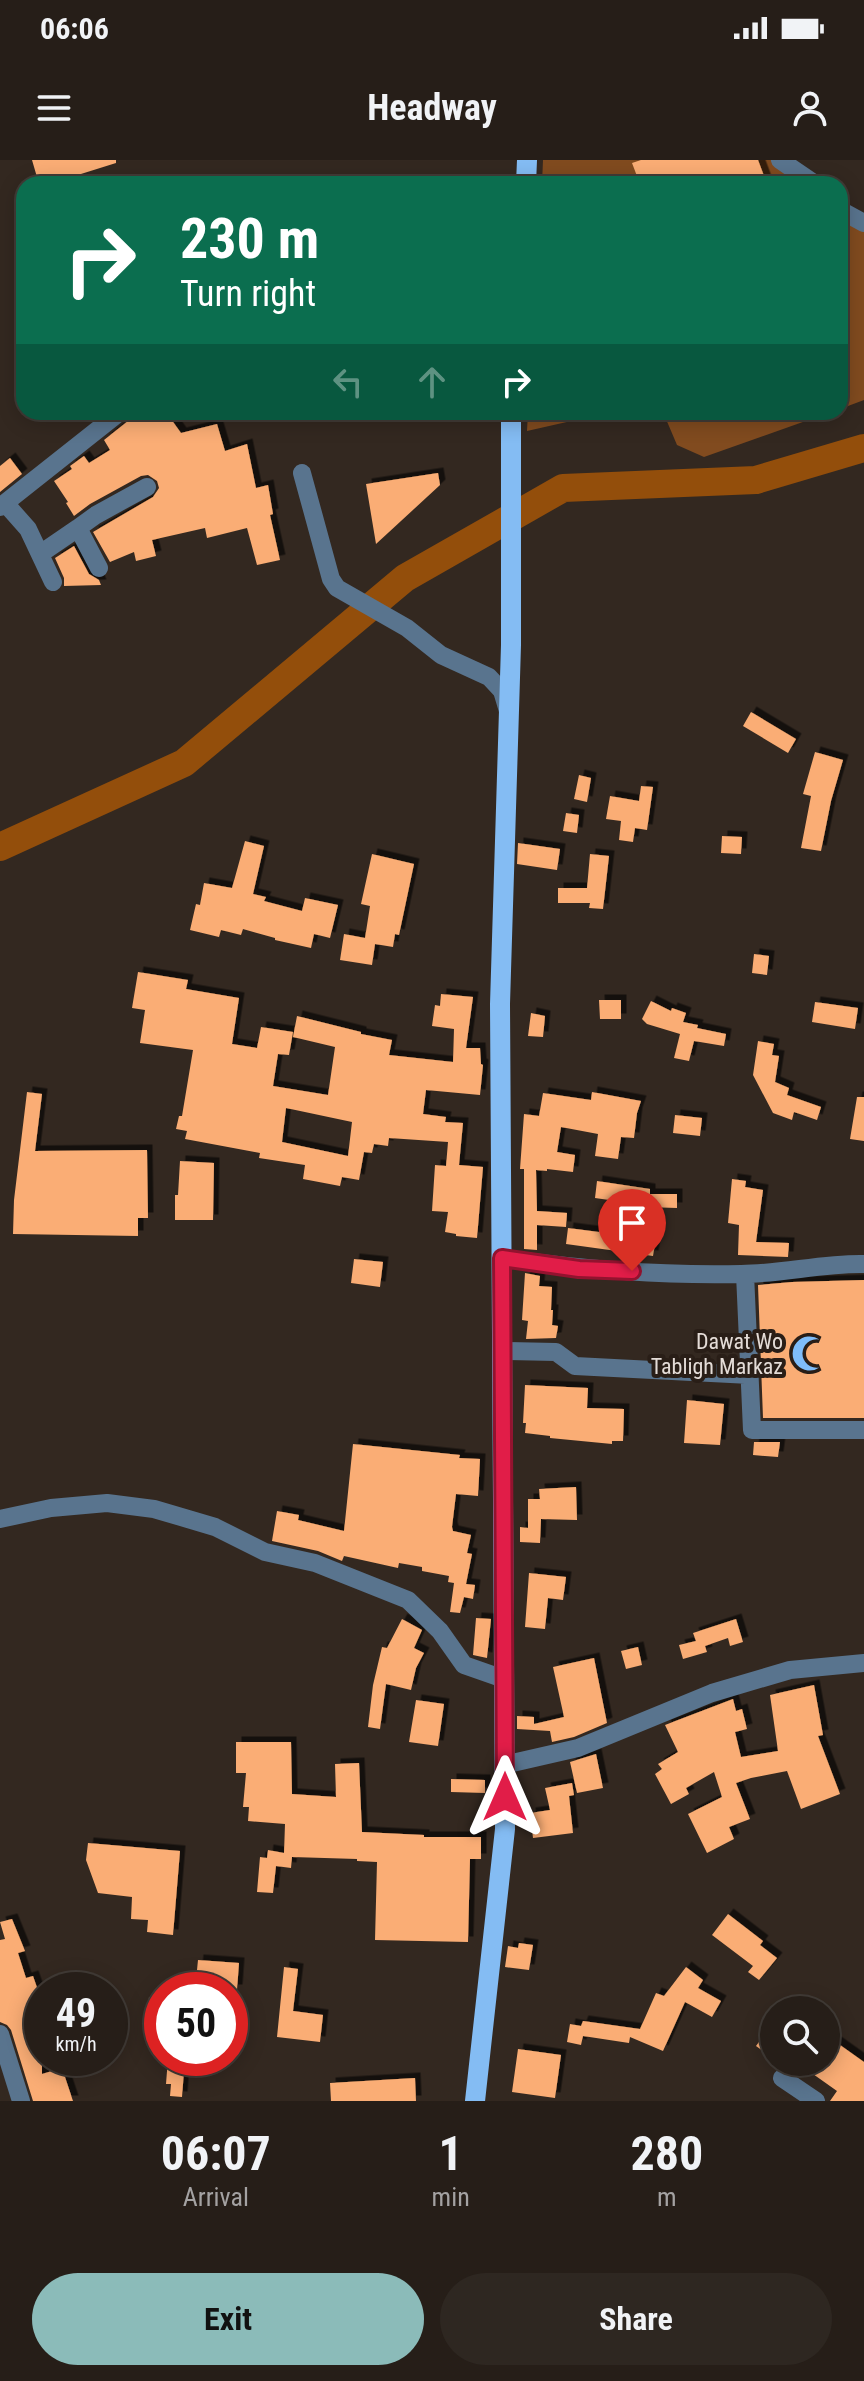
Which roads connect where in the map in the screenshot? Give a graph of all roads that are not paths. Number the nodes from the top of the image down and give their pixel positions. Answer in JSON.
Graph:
{"nodes":[{"id":1,"x":780,"y":160,"type":"edge"},
{"id":2,"x":803,"y":176,"type":"edge"},
{"id":3,"x":110,"y":420,"type":"edge"},
{"id":4,"x":511,"y":420,"type":"edge"},
{"id":5,"x":302,"y":473,"type":"dead end"},
{"id":6,"x":147,"y":487,"type":"dead end"},
{"id":7,"x":2,"y":505,"type":"edge"},
{"id":8,"x":78,"y":528,"type":"junction"},
{"id":9,"x":40,"y":554,"type":"junction"},
{"id":10,"x":99,"y":568,"type":"dead end"},
{"id":11,"x":53,"y":582,"type":"dead end"},
{"id":12,"x":509,"y":714,"type":"junction"},
{"id":13,"x":502,"y":1258,"type":"junction"},
{"id":14,"x":864,"y":1264,"type":"edge"},
{"id":15,"x":745,"y":1274,"type":"junction"},
{"id":16,"x":502,"y":1351,"type":"junction"},
{"id":17,"x":750,"y":1375,"type":"junction"},
{"id":18,"x":864,"y":1430,"type":"edge"},
{"id":19,"x":0,"y":1519,"type":"edge"},
{"id":20,"x":864,"y":1663,"type":"edge"},
{"id":21,"x":504,"y":1679,"type":"junction"},
{"id":22,"x":504,"y":1765,"type":"junction"},
{"id":23,"x":0,"y":2034,"type":"edge"},
{"id":24,"x":782,"y":2078,"type":"dead end"},
{"id":25,"x":21,"y":2101,"type":"edge"},
{"id":26,"x":475,"y":2101,"type":"edge"},
{"id":27,"x":816,"y":2101,"type":"edge"}],
"edges":[{"from":1,"to":2,"type":"street"},
{"from":3,"to":7,"type":"street"},
{"from":4,"to":12,"type":"main road"},
{"from":5,"to":12,"type":"street"},
{"from":6,"to":8,"type":"street"},
{"from":7,"to":9,"type":"street"},
{"from":8,"to":9,"type":"street"},
{"from":8,"to":10,"type":"street"},
{"from":9,"to":11,"type":"street"},
{"from":12,"to":13,"type":"main road"},
{"from":13,"to":15,"type":"street"},
{"from":13,"to":16,"type":"main road"},
{"from":14,"to":15,"type":"street"},
{"from":15,"to":17,"type":"street"},
{"from":16,"to":17,"type":"street"},
{"from":16,"to":21,"type":"main road"},
{"from":17,"to":18,"type":"street"},
{"from":19,"to":21,"type":"street"},
{"from":20,"to":22,"type":"street"},
{"from":21,"to":22,"type":"main road"},
{"from":22,"to":26,"type":"main road"},
{"from":23,"to":25,"type":"street"},
{"from":24,"to":27,"type":"street"}]}
